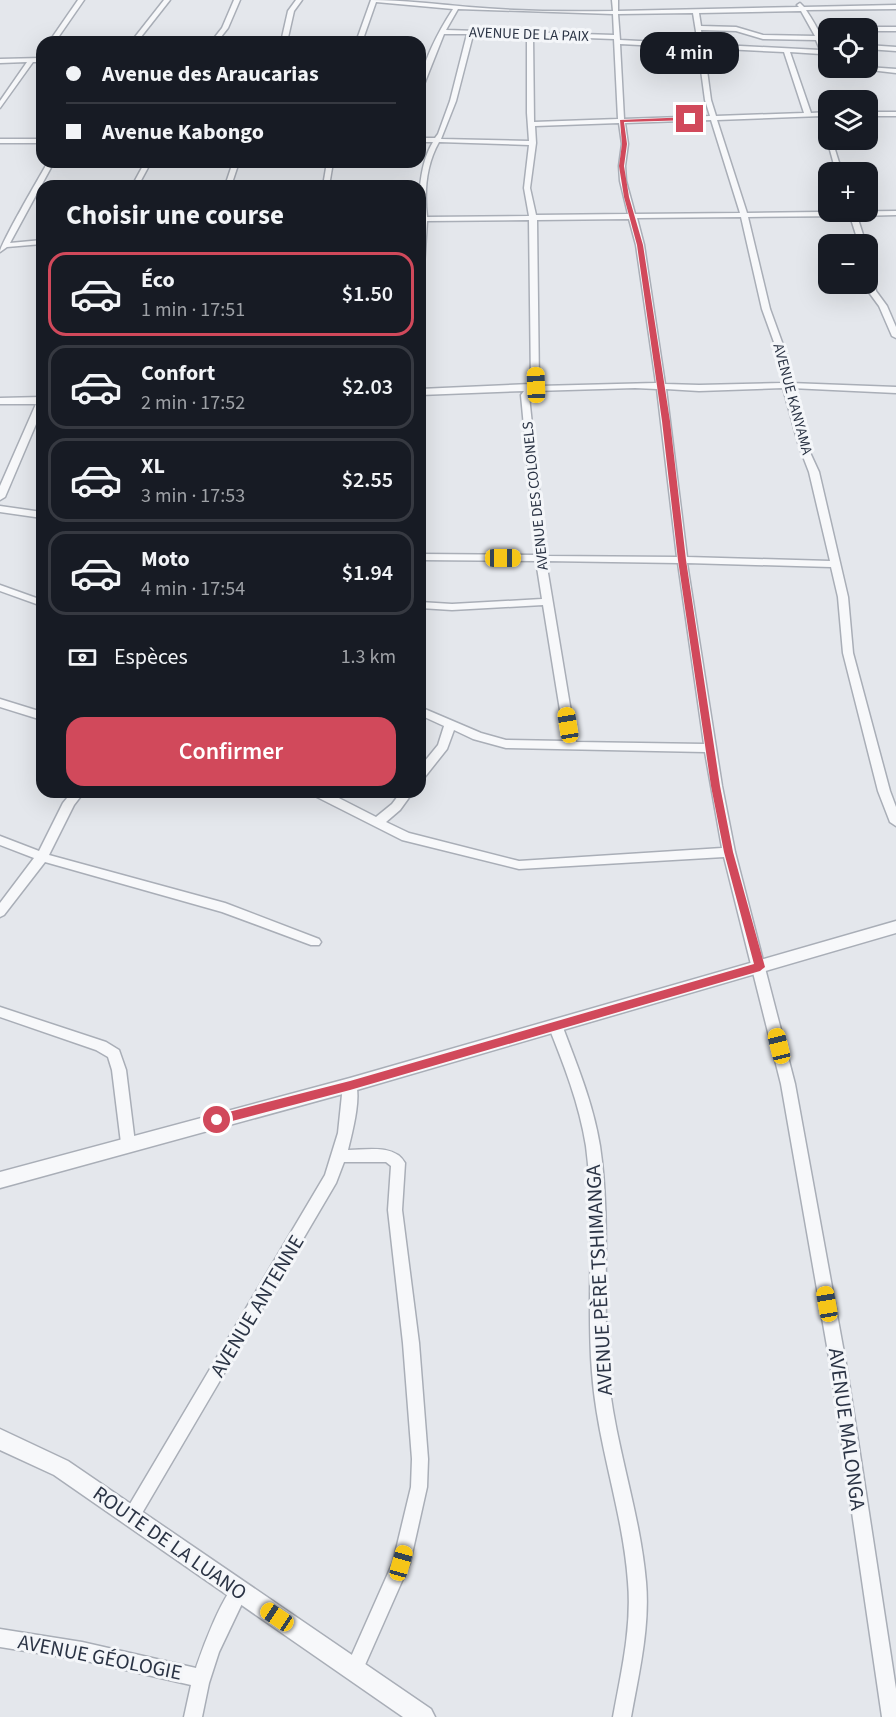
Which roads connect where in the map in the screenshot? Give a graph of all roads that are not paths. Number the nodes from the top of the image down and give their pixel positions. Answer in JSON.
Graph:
{"nodes":[{"id":1,"x":81,"y":0,"type":"edge"},
{"id":2,"x":167,"y":0,"type":"edge"},
{"id":3,"x":237,"y":0,"type":"edge"},
{"id":4,"x":299,"y":0,"type":"edge"},
{"id":5,"x":375,"y":0,"type":"edge"},
{"id":6,"x":615,"y":0,"type":"edge"},
{"id":7,"x":796,"y":0,"type":"edge"},
{"id":8,"x":896,"y":6,"type":"edge"},
{"id":9,"x":456,"y":8,"type":"junction"},
{"id":10,"x":802,"y":8,"type":"junction"},
{"id":11,"x":696,"y":11,"type":"junction"},
{"id":12,"x":616,"y":13,"type":"junction"},
{"id":13,"x":700,"y":28,"type":"junction"},
{"id":14,"x":878,"y":29,"type":"edge"},
{"id":15,"x":896,"y":29,"type":"edge"},
{"id":16,"x":816,"y":30,"type":"joint"},
{"id":17,"x":442,"y":32,"type":"junction"},
{"id":18,"x":470,"y":33,"type":"junction"},
{"id":19,"x":818,"y":34,"type":"edge"},
{"id":20,"x":530,"y":35,"type":"junction"},
{"id":21,"x":56,"y":36,"type":"edge"},
{"id":22,"x":138,"y":36,"type":"edge"},
{"id":23,"x":219,"y":36,"type":"edge"},
{"id":24,"x":285,"y":36,"type":"edge"},
{"id":25,"x":361,"y":36,"type":"edge"},
{"id":26,"x":617,"y":39,"type":"junction"},
{"id":27,"x":818,"y":44,"type":"edge"},
{"id":28,"x":702,"y":46,"type":"junction"},
{"id":29,"x":818,"y":46,"type":"edge"},
{"id":30,"x":878,"y":48,"type":"edge"},
{"id":31,"x":896,"y":49,"type":"edge"},
{"id":32,"x":786,"y":50,"type":"junction"},
{"id":33,"x":36,"y":60,"type":"edge"},
{"id":34,"x":0,"y":61,"type":"edge"},
{"id":35,"x":31,"y":61,"type":"junction"},
{"id":36,"x":878,"y":70,"type":"edge"},
{"id":37,"x":896,"y":71,"type":"edge"},
{"id":38,"x":426,"y":72,"type":"edge"},
{"id":39,"x":0,"y":106,"type":"edge"},
{"id":40,"x":808,"y":114,"type":"junction"},
{"id":41,"x":818,"y":114,"type":"edge"},
{"id":42,"x":878,"y":114,"type":"edge"},
{"id":43,"x":896,"y":114,"type":"edge"},
{"id":44,"x":713,"y":118,"type":"junction"},
{"id":45,"x":621,"y":121,"type":"junction"},
{"id":46,"x":533,"y":124,"type":"junction"},
{"id":47,"x":426,"y":140,"type":"edge"},
{"id":48,"x":0,"y":141,"type":"edge"},
{"id":49,"x":36,"y":141,"type":"edge"},
{"id":50,"x":436,"y":141,"type":"junction"},
{"id":51,"x":533,"y":142,"type":"junction"},
{"id":52,"x":424,"y":180,"type":"edge"},
{"id":53,"x":36,"y":189,"type":"edge"},
{"id":54,"x":818,"y":213,"type":"edge"},
{"id":55,"x":878,"y":213,"type":"edge"},
{"id":56,"x":896,"y":213,"type":"edge"},
{"id":57,"x":744,"y":215,"type":"junction"},
{"id":58,"x":633,"y":216,"type":"junction"},
{"id":59,"x":533,"y":217,"type":"junction"},
{"id":60,"x":426,"y":222,"type":"edge"},
{"id":61,"x":36,"y":243,"type":"edge"},
{"id":62,"x":8,"y":245,"type":"junction"},
{"id":63,"x":0,"y":250,"type":"edge"},
{"id":64,"x":874,"y":294,"type":"edge"},
{"id":65,"x":896,"y":336,"type":"edge"},
{"id":66,"x":786,"y":385,"type":"junction"},
{"id":67,"x":660,"y":386,"type":"junction"},
{"id":68,"x":533,"y":388,"type":"junction"},
{"id":69,"x":896,"y":390,"type":"edge"},
{"id":70,"x":426,"y":392,"type":"edge"},
{"id":71,"x":0,"y":401,"type":"edge"},
{"id":72,"x":36,"y":401,"type":"edge"},
{"id":73,"x":36,"y":415,"type":"edge"},
{"id":74,"x":0,"y":497,"type":"edge"},
{"id":75,"x":0,"y":509,"type":"edge"},
{"id":76,"x":36,"y":514,"type":"edge"},
{"id":77,"x":426,"y":557,"type":"edge"},
{"id":78,"x":541,"y":559,"type":"junction"},
{"id":79,"x":682,"y":560,"type":"junction"},
{"id":80,"x":834,"y":564,"type":"junction"},
{"id":81,"x":0,"y":588,"type":"edge"},
{"id":82,"x":36,"y":601,"type":"edge"},
{"id":83,"x":547,"y":602,"type":"junction"},
{"id":84,"x":426,"y":605,"type":"edge"},
{"id":85,"x":0,"y":703,"type":"edge"},
{"id":86,"x":36,"y":714,"type":"edge"},
{"id":87,"x":426,"y":714,"type":"edge"},
{"id":88,"x":450,"y":724,"type":"junction"},
{"id":89,"x":571,"y":746,"type":"junction"},
{"id":90,"x":710,"y":748,"type":"junction"},
{"id":91,"x":426,"y":767,"type":"edge"},
{"id":92,"x":73,"y":798,"type":"edge"},
{"id":93,"x":329,"y":798,"type":"edge"},
{"id":94,"x":403,"y":798,"type":"edge"},
{"id":95,"x":377,"y":822,"type":"junction"},
{"id":96,"x":896,"y":822,"type":"edge"},
{"id":97,"x":0,"y":840,"type":"edge"},
{"id":98,"x":729,"y":852,"type":"junction"},
{"id":99,"x":42,"y":857,"type":"junction"},
{"id":100,"x":0,"y":912,"type":"edge"},
{"id":101,"x":896,"y":927,"type":"edge"},
{"id":102,"x":315,"y":942,"type":"dead end"},
{"id":103,"x":760,"y":967,"type":"junction"},
{"id":104,"x":0,"y":1012,"type":"edge"},
{"id":105,"x":555,"y":1025,"type":"junction"},
{"id":106,"x":350,"y":1085,"type":"junction"},
{"id":107,"x":128,"y":1143,"type":"junction"},
{"id":108,"x":340,"y":1156,"type":"junction"},
{"id":109,"x":0,"y":1180,"type":"edge"},
{"id":110,"x":0,"y":1439,"type":"edge"},
{"id":111,"x":132,"y":1514,"type":"junction"},
{"id":112,"x":239,"y":1591,"type":"junction"},
{"id":113,"x":0,"y":1638,"type":"edge"},
{"id":114,"x":355,"y":1668,"type":"junction"},
{"id":115,"x":200,"y":1678,"type":"junction"},
{"id":116,"x":193,"y":1717,"type":"edge"},
{"id":117,"x":423,"y":1717,"type":"edge"},
{"id":118,"x":622,"y":1717,"type":"edge"},
{"id":119,"x":891,"y":1717,"type":"edge"}],
"edges":[{"from":1,"to":21,"type":"street"},
{"from":2,"to":22,"type":"street"},
{"from":3,"to":23,"type":"street"},
{"from":4,"to":24,"type":"street"},
{"from":5,"to":9,"type":"street"},
{"from":5,"to":25,"type":"street"},
{"from":6,"to":12,"type":"street","name":"AVENUE MALONGA"},
{"from":7,"to":10,"type":"street"},
{"from":8,"to":10,"type":"street"},
{"from":9,"to":12,"type":"street"},
{"from":9,"to":17,"type":"street"},
{"from":10,"to":11,"type":"street"},
{"from":10,"to":16,"type":"street"},
{"from":11,"to":12,"type":"street"},
{"from":11,"to":13,"type":"street","name":"AVENUE KANYAMA"},
{"from":12,"to":26,"type":"street","name":"AVENUE MALONGA"},
{"from":13,"to":27,"type":"street"},
{"from":13,"to":28,"type":"street","name":"AVENUE KANYAMA"},
{"from":14,"to":15,"type":"street"},
{"from":16,"to":19,"type":"street"},
{"from":17,"to":18,"type":"street","name":"AVENUE DE LA PAIX"},
{"from":17,"to":38,"type":"street"},
{"from":18,"to":20,"type":"street","name":"AVENUE DE LA PAIX"},
{"from":18,"to":50,"type":"street"},
{"from":20,"to":26,"type":"street","name":"AVENUE DE LA PAIX"},
{"from":20,"to":46,"type":"street","name":"AVENUE DES COLONELS"},
{"from":26,"to":28,"type":"street","name":"AVENUE DE LA PAIX"},
{"from":26,"to":45,"type":"street","name":"AVENUE MALONGA"},
{"from":28,"to":32,"type":"street","name":"AVENUE DE LA PAIX"},
{"from":28,"to":44,"type":"street","name":"AVENUE KANYAMA"},
{"from":29,"to":32,"type":"street","name":"AVENUE DE LA PAIX"},
{"from":30,"to":31,"type":"street"},
{"from":32,"to":40,"type":"street"},
{"from":33,"to":35,"type":"street"},
{"from":34,"to":35,"type":"street"},
{"from":35,"to":39,"type":"street"},
{"from":36,"to":37,"type":"street"},
{"from":40,"to":41,"type":"street"},
{"from":40,"to":44,"type":"street"},
{"from":42,"to":43,"type":"street"},
{"from":44,"to":45,"type":"street"},
{"from":44,"to":57,"type":"street","name":"AVENUE KANYAMA"},
{"from":45,"to":46,"type":"street"},
{"from":45,"to":58,"type":"street","name":"AVENUE MALONGA"},
{"from":46,"to":51,"type":"street","name":"AVENUE DES COLONELS"},
{"from":47,"to":50,"type":"street"},
{"from":48,"to":49,"type":"street"},
{"from":50,"to":51,"type":"street"},
{"from":50,"to":52,"type":"street"},
{"from":51,"to":59,"type":"street","name":"AVENUE DES COLONELS"},
{"from":53,"to":62,"type":"street"},
{"from":54,"to":57,"type":"street"},
{"from":55,"to":56,"type":"street"},
{"from":57,"to":58,"type":"street"},
{"from":57,"to":66,"type":"street","name":"AVENUE KANYAMA"},
{"from":58,"to":59,"type":"street"},
{"from":58,"to":67,"type":"street","name":"AVENUE MALONGA"},
{"from":59,"to":60,"type":"street"},
{"from":59,"to":68,"type":"street","name":"AVENUE DES COLONELS"},
{"from":61,"to":62,"type":"street"},
{"from":62,"to":63,"type":"street"},
{"from":64,"to":65,"type":"street"},
{"from":66,"to":67,"type":"street"},
{"from":66,"to":69,"type":"street"},
{"from":66,"to":80,"type":"street","name":"AVENUE KANYAMA"},
{"from":67,"to":68,"type":"street"},
{"from":67,"to":79,"type":"street","name":"AVENUE MALONGA"},
{"from":68,"to":70,"type":"street"},
{"from":68,"to":78,"type":"street","name":"AVENUE DES COLONELS"},
{"from":71,"to":72,"type":"street"},
{"from":73,"to":74,"type":"street"},
{"from":75,"to":76,"type":"street"},
{"from":77,"to":78,"type":"street"},
{"from":78,"to":79,"type":"street"},
{"from":78,"to":83,"type":"street","name":"AVENUE DES COLONELS"},
{"from":79,"to":80,"type":"street"},
{"from":79,"to":90,"type":"street","name":"AVENUE MALONGA"},
{"from":80,"to":96,"type":"street","name":"AVENUE KANYAMA"},
{"from":81,"to":82,"type":"street"},
{"from":83,"to":84,"type":"street"},
{"from":83,"to":89,"type":"street","name":"AVENUE DES COLONELS"},
{"from":85,"to":86,"type":"street"},
{"from":87,"to":88,"type":"street"},
{"from":88,"to":89,"type":"street"},
{"from":88,"to":91,"type":"street"},
{"from":89,"to":90,"type":"street"},
{"from":90,"to":98,"type":"street","name":"AVENUE MALONGA"},
{"from":92,"to":99,"type":"street"},
{"from":93,"to":95,"type":"street"},
{"from":94,"to":95,"type":"street"},
{"from":95,"to":98,"type":"street"},
{"from":97,"to":99,"type":"street"},
{"from":98,"to":103,"type":"street","name":"AVENUE MALONGA"},
{"from":99,"to":100,"type":"street"},
{"from":99,"to":102,"type":"street"},
{"from":101,"to":103,"type":"street"},
{"from":103,"to":105,"type":"street"},
{"from":103,"to":119,"type":"street","name":"AVENUE MALONGA"},
{"from":104,"to":107,"type":"street"},
{"from":105,"to":106,"type":"street"},
{"from":105,"to":118,"type":"street","name":"AVENUE PÈRE TSHIMANGA"},
{"from":106,"to":107,"type":"street"},
{"from":106,"to":108,"type":"street","name":"AVENUE ANTENNE"},
{"from":107,"to":109,"type":"street"},
{"from":108,"to":111,"type":"street","name":"AVENUE ANTENNE"},
{"from":108,"to":114,"type":"street"},
{"from":110,"to":111,"type":"street","name":"ROUTE DE LA LUANO"},
{"from":111,"to":112,"type":"street","name":"ROUTE DE LA LUANO"},
{"from":112,"to":114,"type":"street","name":"ROUTE DE LA LUANO"},
{"from":112,"to":115,"type":"street"},
{"from":113,"to":115,"type":"street","name":"AVENUE GÉOLOGIE"},
{"from":114,"to":117,"type":"street","name":"ROUTE DE LA LUANO"},
{"from":115,"to":116,"type":"street"}]}
